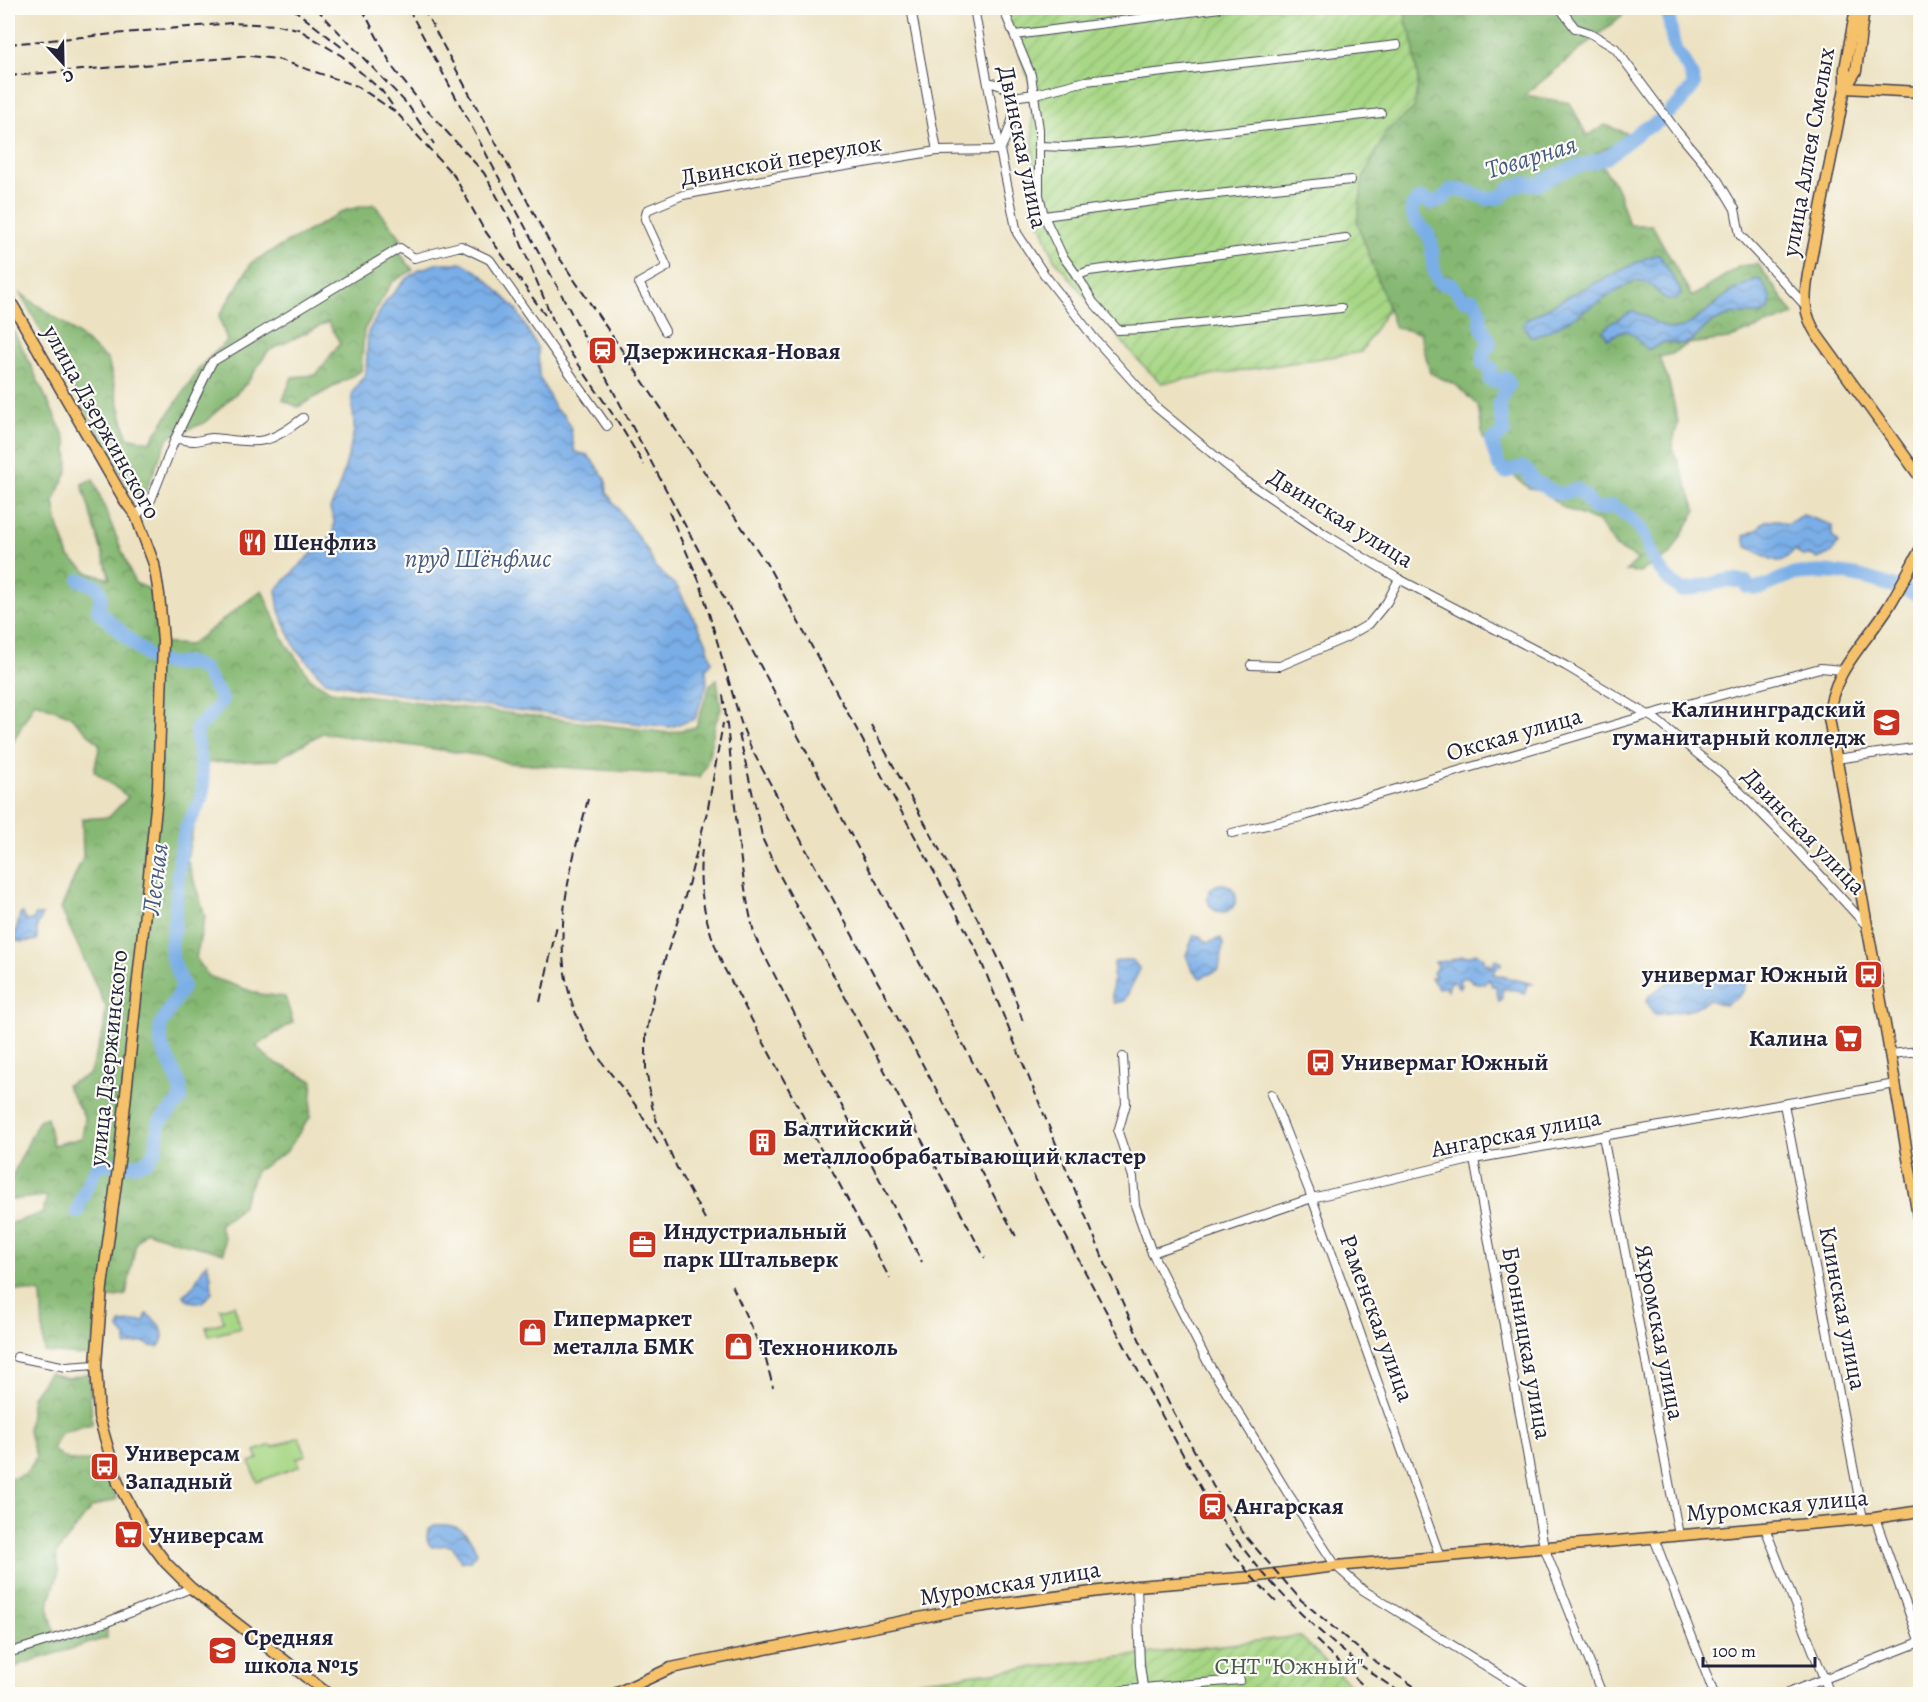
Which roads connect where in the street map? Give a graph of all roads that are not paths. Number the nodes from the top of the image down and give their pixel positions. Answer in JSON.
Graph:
{"nodes":[{"id":1,"x":911,"y":8,"type":"edge"},
{"id":2,"x":974,"y":8,"type":"edge"},
{"id":3,"x":1003,"y":8,"type":"edge"},
{"id":4,"x":1220,"y":8,"type":"edge"},
{"id":5,"x":1560,"y":8,"type":"edge"},
{"id":6,"x":1856,"y":8,"type":"edge"},
{"id":7,"x":1864,"y":8,"type":"edge"},
{"id":8,"x":1015,"y":35,"type":"junction"},
{"id":9,"x":1397,"y":45,"type":"dead end"},
{"id":10,"x":988,"y":82,"type":"junction"},
{"id":11,"x":1845,"y":88,"type":"junction"},
{"id":12,"x":1920,"y":92,"type":"edge"},
{"id":13,"x":1035,"y":94,"type":"junction"},
{"id":14,"x":1012,"y":98,"type":"junction"},
{"id":15,"x":1381,"y":113,"type":"dead end"},
{"id":16,"x":1038,"y":144,"type":"junction"},
{"id":17,"x":1000,"y":150,"type":"junction"},
{"id":18,"x":937,"y":152,"type":"junction"},
{"id":19,"x":1351,"y":180,"type":"dead end"},
{"id":20,"x":1044,"y":216,"type":"junction"},
{"id":21,"x":1346,"y":238,"type":"dead end"},
{"id":22,"x":1076,"y":276,"type":"junction"},
{"id":23,"x":8,"y":297,"type":"edge"},
{"id":24,"x":1804,"y":304,"type":"junction"},
{"id":25,"x":1341,"y":308,"type":"dead end"},
{"id":26,"x":665,"y":331,"type":"dead end"},
{"id":27,"x":303,"y":418,"type":"dead end"},
{"id":28,"x":607,"y":426,"type":"dead end"},
{"id":29,"x":175,"y":439,"type":"junction"},
{"id":30,"x":1920,"y":477,"type":"edge"},
{"id":31,"x":136,"y":516,"type":"junction"},
{"id":32,"x":1920,"y":550,"type":"edge"},
{"id":33,"x":1399,"y":579,"type":"junction"},
{"id":34,"x":1251,"y":665,"type":"dead end"},
{"id":35,"x":1843,"y":670,"type":"junction"},
{"id":36,"x":1648,"y":715,"type":"junction"},
{"id":37,"x":1920,"y":747,"type":"edge"},
{"id":38,"x":1836,"y":759,"type":"junction"},
{"id":39,"x":1232,"y":833,"type":"dead end"},
{"id":40,"x":1866,"y":925,"type":"junction"},
{"id":41,"x":1920,"y":1051,"type":"edge"},
{"id":42,"x":1890,"y":1054,"type":"junction"},
{"id":43,"x":1123,"y":1057,"type":"dead end"},
{"id":44,"x":1895,"y":1084,"type":"junction"},
{"id":45,"x":1271,"y":1094,"type":"dead end"},
{"id":46,"x":1784,"y":1104,"type":"junction"},
{"id":47,"x":1603,"y":1136,"type":"junction"},
{"id":48,"x":1474,"y":1159,"type":"junction"},
{"id":49,"x":1312,"y":1198,"type":"junction"},
{"id":50,"x":1920,"y":1228,"type":"edge"},
{"id":51,"x":1152,"y":1253,"type":"junction"},
{"id":52,"x":17,"y":1357,"type":"dead end"},
{"id":53,"x":96,"y":1365,"type":"junction"},
{"id":54,"x":1920,"y":1511,"type":"edge"},
{"id":55,"x":1869,"y":1518,"type":"junction"},
{"id":56,"x":1765,"y":1528,"type":"junction"},
{"id":57,"x":1679,"y":1535,"type":"junction"},
{"id":58,"x":1654,"y":1538,"type":"junction"},
{"id":59,"x":1544,"y":1547,"type":"junction"},
{"id":60,"x":1440,"y":1557,"type":"junction"},
{"id":61,"x":1336,"y":1566,"type":"junction"},
{"id":62,"x":1137,"y":1586,"type":"junction"},
{"id":63,"x":191,"y":1588,"type":"junction"},
{"id":64,"x":1920,"y":1642,"type":"edge"},
{"id":65,"x":8,"y":1653,"type":"edge"},
{"id":66,"x":1240,"y":1680,"type":"dead end"},
{"id":67,"x":1824,"y":1680,"type":"junction"},
{"id":68,"x":1143,"y":1691,"type":"edge"},
{"id":69,"x":328,"y":1695,"type":"edge"},
{"id":70,"x":615,"y":1695,"type":"edge"},
{"id":71,"x":1093,"y":1695,"type":"edge"},
{"id":72,"x":1531,"y":1695,"type":"edge"},
{"id":73,"x":1602,"y":1695,"type":"edge"},
{"id":74,"x":1714,"y":1695,"type":"edge"},
{"id":75,"x":1785,"y":1695,"type":"edge"},
{"id":76,"x":1830,"y":1695,"type":"edge"}],
"edges":[{"from":1,"to":18,"type":"street"},
{"from":2,"to":10,"type":"street","name":"Двинская улица"},
{"from":3,"to":8,"type":"street"},
{"from":4,"to":8,"type":"street"},
{"from":5,"to":24,"type":"street","name":"улица Аллея Смелых"},
{"from":6,"to":11,"type":"main road","name":"улица Аллея Смелых"},
{"from":7,"to":11,"type":"main road"},
{"from":8,"to":13,"type":"street"},
{"from":9,"to":13,"type":"street"},
{"from":10,"to":14,"type":"street"},
{"from":10,"to":17,"type":"street","name":"Двинская улица"},
{"from":11,"to":12,"type":"main road"},
{"from":11,"to":24,"type":"main road","name":"улица Аллея Смелых"},
{"from":13,"to":14,"type":"street"},
{"from":13,"to":16,"type":"street"},
{"from":14,"to":17,"type":"street"},
{"from":15,"to":16,"type":"street"},
{"from":16,"to":20,"type":"street"},
{"from":17,"to":18,"type":"street","name":"Двинской переулок"},
{"from":17,"to":33,"type":"street","name":"Двинская улица"},
{"from":18,"to":26,"type":"street","name":"Двинской переулок"},
{"from":19,"to":20,"type":"street"},
{"from":20,"to":22,"type":"street"},
{"from":21,"to":22,"type":"street"},
{"from":22,"to":25,"type":"street"},
{"from":23,"to":31,"type":"main road","name":"улица Дзержинского"},
{"from":24,"to":30,"type":"main road","name":"улица Аллея Смелых"},
{"from":27,"to":29,"type":"street"},
{"from":28,"to":29,"type":"street"},
{"from":29,"to":31,"type":"street"},
{"from":31,"to":53,"type":"main road","name":"улица Дзержинского"},
{"from":32,"to":35,"type":"main road"},
{"from":33,"to":34,"type":"street"},
{"from":33,"to":36,"type":"street","name":"Двинская улица"},
{"from":35,"to":36,"type":"street","name":"Окская улица"},
{"from":35,"to":38,"type":"main road"},
{"from":36,"to":39,"type":"street","name":"Окская улица"},
{"from":36,"to":40,"type":"street","name":"Двинская улица"},
{"from":37,"to":38,"type":"street"},
{"from":38,"to":40,"type":"main road"},
{"from":40,"to":42,"type":"main road"},
{"from":41,"to":42,"type":"street"},
{"from":42,"to":44,"type":"main road"},
{"from":43,"to":51,"type":"street"},
{"from":44,"to":46,"type":"street","name":"Ангарская улица"},
{"from":44,"to":50,"type":"main road"},
{"from":45,"to":49,"type":"street","name":"Раменская улица"},
{"from":46,"to":47,"type":"street","name":"Ангарская улица"},
{"from":46,"to":55,"type":"street","name":"Клинская улица"},
{"from":47,"to":48,"type":"street","name":"Ангарская улица"},
{"from":47,"to":57,"type":"street","name":"Яхромская улица"},
{"from":48,"to":49,"type":"street","name":"Ангарская улица"},
{"from":48,"to":59,"type":"street","name":"Бронницкая улица"},
{"from":49,"to":51,"type":"street","name":"Ангарская улица"},
{"from":49,"to":60,"type":"street","name":"Раменская улица"},
{"from":51,"to":61,"type":"street"},
{"from":52,"to":53,"type":"street"},
{"from":53,"to":63,"type":"main road","name":"улица Дзержинского"},
{"from":54,"to":55,"type":"main road","name":"Муромская улица"},
{"from":55,"to":56,"type":"main road","name":"Муромская улица"},
{"from":55,"to":64,"type":"street","name":"Клинская улица"},
{"from":56,"to":57,"type":"main road","name":"Муромская улица"},
{"from":56,"to":67,"type":"street"},
{"from":57,"to":58,"type":"main road","name":"Муромская улица"},
{"from":58,"to":59,"type":"main road","name":"Муромская улица"},
{"from":58,"to":74,"type":"street"},
{"from":59,"to":60,"type":"main road"},
{"from":59,"to":73,"type":"street"},
{"from":60,"to":61,"type":"main road","name":"Муромская улица"},
{"from":61,"to":62,"type":"main road","name":"Муромская улица"},
{"from":61,"to":72,"type":"street"},
{"from":62,"to":68,"type":"street"},
{"from":62,"to":70,"type":"main road","name":"Муромская улица"},
{"from":63,"to":65,"type":"street"},
{"from":63,"to":69,"type":"main road","name":"улица Дзержинского"},
{"from":64,"to":67,"type":"street"},
{"from":66,"to":68,"type":"street"},
{"from":67,"to":75,"type":"street"},
{"from":67,"to":76,"type":"street"},
{"from":68,"to":71,"type":"street"}]}
